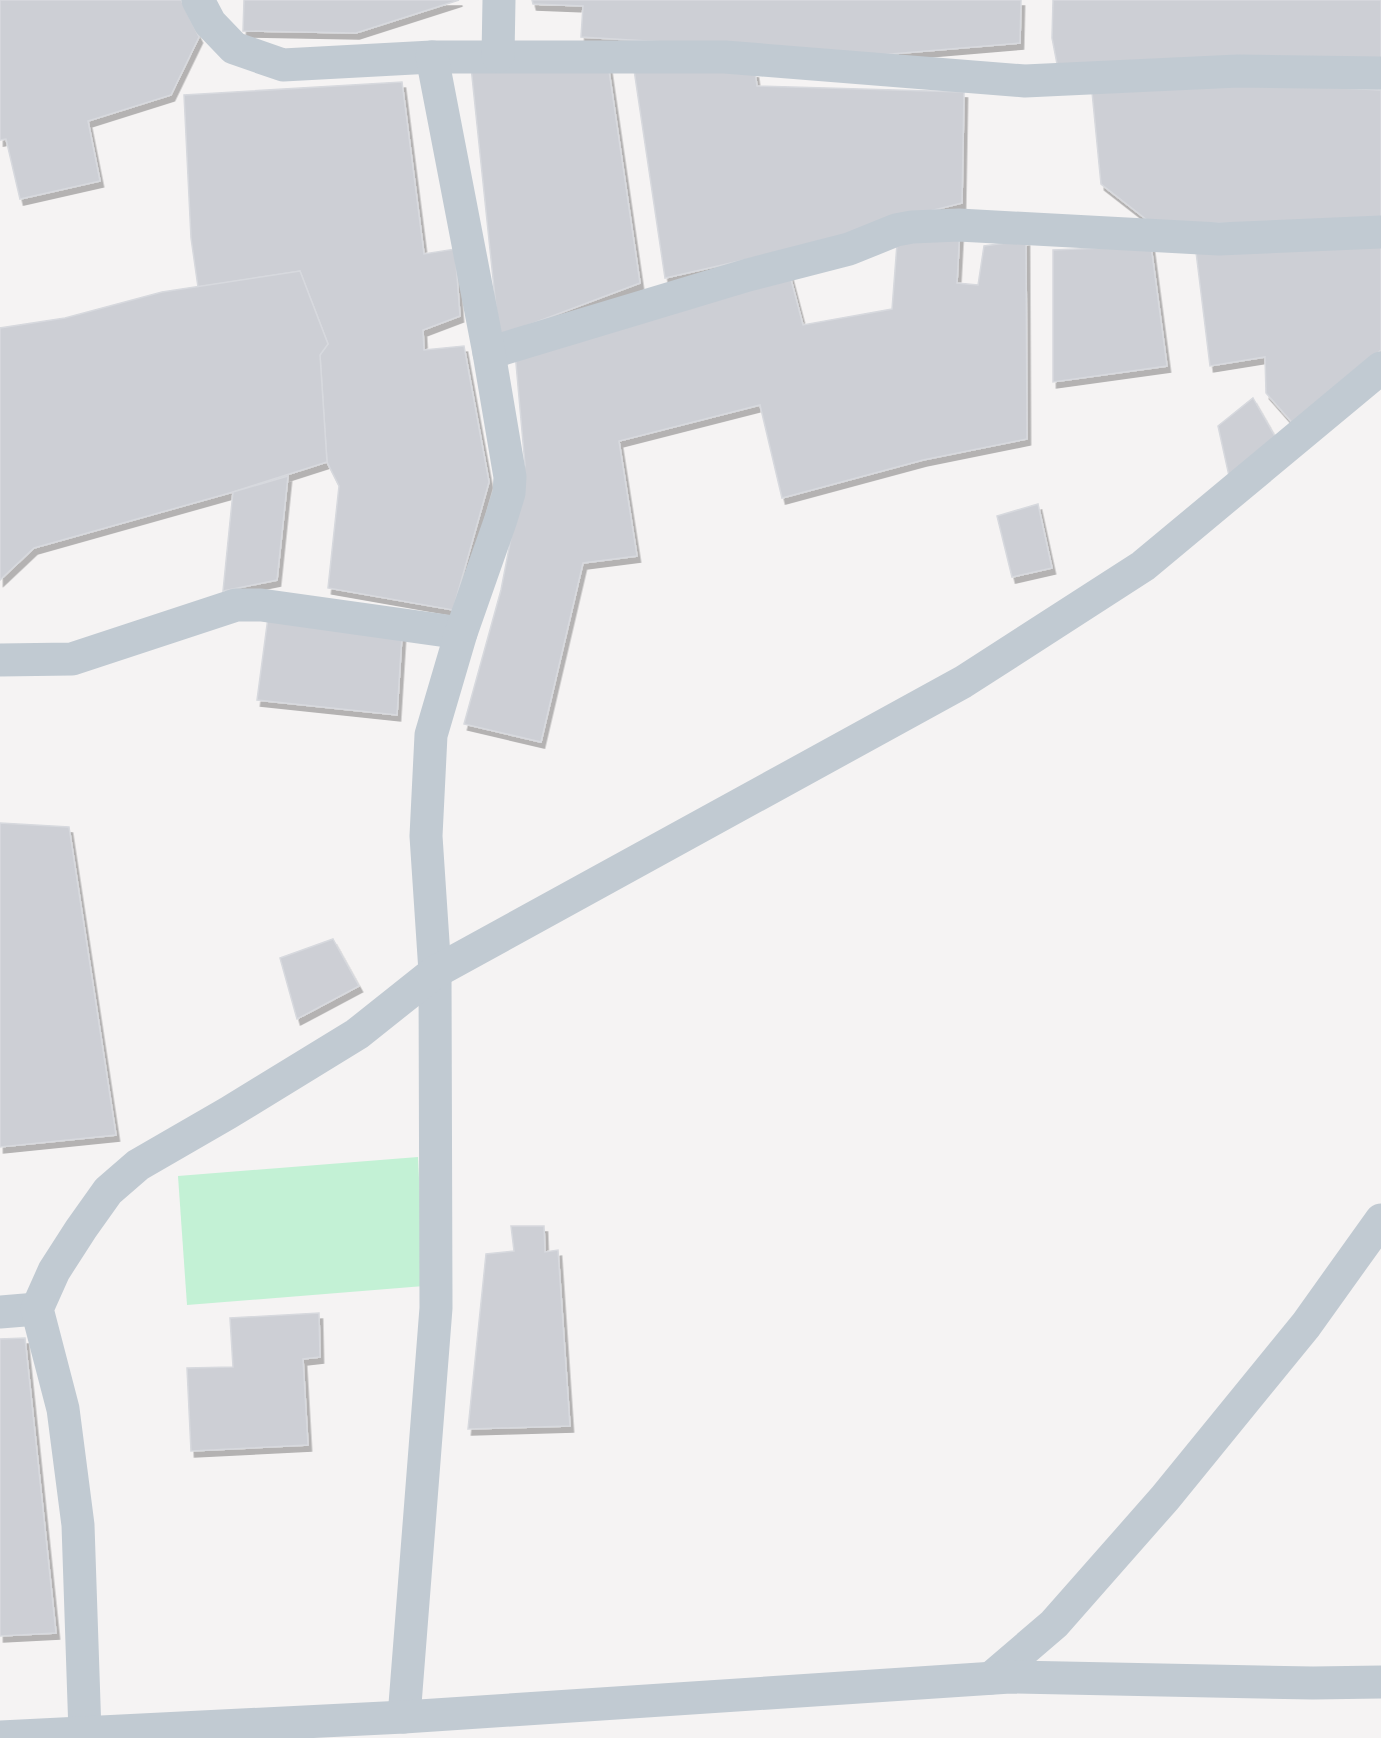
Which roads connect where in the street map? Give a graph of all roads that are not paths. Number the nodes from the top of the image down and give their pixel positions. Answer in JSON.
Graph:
{"nodes":[{"id":1,"x":198,"y":0,"type":"edge"},
{"id":2,"x":499,"y":0,"type":"edge"},
{"id":3,"x":498,"y":56,"type":"junction"},
{"id":4,"x":432,"y":57,"type":"junction"},
{"id":5,"x":1381,"y":73,"type":"edge"},
{"id":6,"x":1381,"y":232,"type":"edge"},
{"id":7,"x":489,"y":353,"type":"junction"},
{"id":8,"x":1381,"y":368,"type":"edge"},
{"id":9,"x":461,"y":633,"type":"junction"},
{"id":10,"x":0,"y":660,"type":"edge"},
{"id":11,"x":435,"y":972,"type":"junction"},
{"id":12,"x":1381,"y":1220,"type":"edge"},
{"id":13,"x":37,"y":1309,"type":"junction"},
{"id":14,"x":0,"y":1312,"type":"edge"},
{"id":15,"x":991,"y":1678,"type":"junction"},
{"id":16,"x":1381,"y":1682,"type":"edge"},
{"id":17,"x":404,"y":1717,"type":"junction"},
{"id":18,"x":85,"y":1734,"type":"junction"},
{"id":19,"x":0,"y":1737,"type":"edge"}],
"edges":[{"from":1,"to":4,"type":"street"},
{"from":2,"to":3,"type":"street"},
{"from":3,"to":4,"type":"street"},
{"from":3,"to":5,"type":"street"},
{"from":4,"to":7,"type":"street"},
{"from":6,"to":7,"type":"street"},
{"from":7,"to":9,"type":"street"},
{"from":8,"to":11,"type":"street"},
{"from":9,"to":10,"type":"street"},
{"from":9,"to":11,"type":"street"},
{"from":11,"to":13,"type":"street"},
{"from":11,"to":17,"type":"street"},
{"from":12,"to":15,"type":"street"},
{"from":13,"to":14,"type":"street"},
{"from":13,"to":18,"type":"street"},
{"from":15,"to":16,"type":"street"},
{"from":15,"to":17,"type":"street"},
{"from":17,"to":18,"type":"street"},
{"from":18,"to":19,"type":"street"}]}
